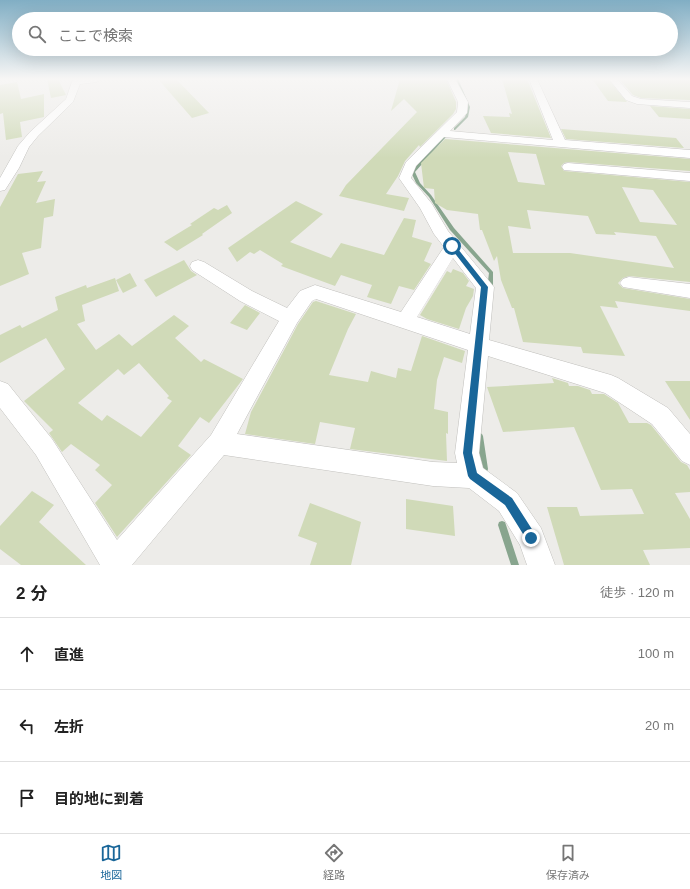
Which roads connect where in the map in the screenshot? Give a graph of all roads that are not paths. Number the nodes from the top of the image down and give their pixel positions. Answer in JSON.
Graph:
{"nodes":[{"id":1,"x":64,"y":105,"type":"edge"},
{"id":2,"x":463,"y":105,"type":"edge"},
{"id":3,"x":544,"y":105,"type":"edge"},
{"id":4,"x":442,"y":134,"type":"junction"},
{"id":5,"x":560,"y":143,"type":"junction"},
{"id":6,"x":690,"y":154,"type":"edge"},
{"id":7,"x":568,"y":167,"type":"dead end"},
{"id":8,"x":690,"y":177,"type":"edge"},
{"id":9,"x":0,"y":186,"type":"edge"},
{"id":10,"x":452,"y":246,"type":"junction"},
{"id":11,"x":198,"y":266,"type":"dead end"},
{"id":12,"x":629,"y":283,"type":"dead end"},
{"id":13,"x":690,"y":291,"type":"edge"},
{"id":14,"x":290,"y":318,"type":"junction"},
{"id":15,"x":405,"y":321,"type":"junction"},
{"id":16,"x":479,"y":345,"type":"junction"},
{"id":17,"x":0,"y":391,"type":"edge"},
{"id":18,"x":219,"y":443,"type":"junction"},
{"id":19,"x":690,"y":453,"type":"edge"},
{"id":20,"x":473,"y":476,"type":"junction"},
{"id":21,"x":115,"y":564,"type":"edge"},
{"id":22,"x":541,"y":565,"type":"edge"}],
"edges":[{"from":1,"to":9,"type":"street"},
{"from":2,"to":4,"type":"street"},
{"from":3,"to":5,"type":"street"},
{"from":4,"to":5,"type":"street"},
{"from":4,"to":10,"type":"street"},
{"from":5,"to":6,"type":"street"},
{"from":7,"to":8,"type":"street"},
{"from":10,"to":15,"type":"street"},
{"from":10,"to":16,"type":"street"},
{"from":11,"to":14,"type":"street"},
{"from":12,"to":13,"type":"street"},
{"from":14,"to":15,"type":"street"},
{"from":14,"to":18,"type":"street"},
{"from":15,"to":16,"type":"street"},
{"from":16,"to":19,"type":"street"},
{"from":16,"to":20,"type":"street"},
{"from":17,"to":21,"type":"street"},
{"from":18,"to":20,"type":"street"},
{"from":18,"to":21,"type":"street"},
{"from":20,"to":22,"type":"street"}]}
